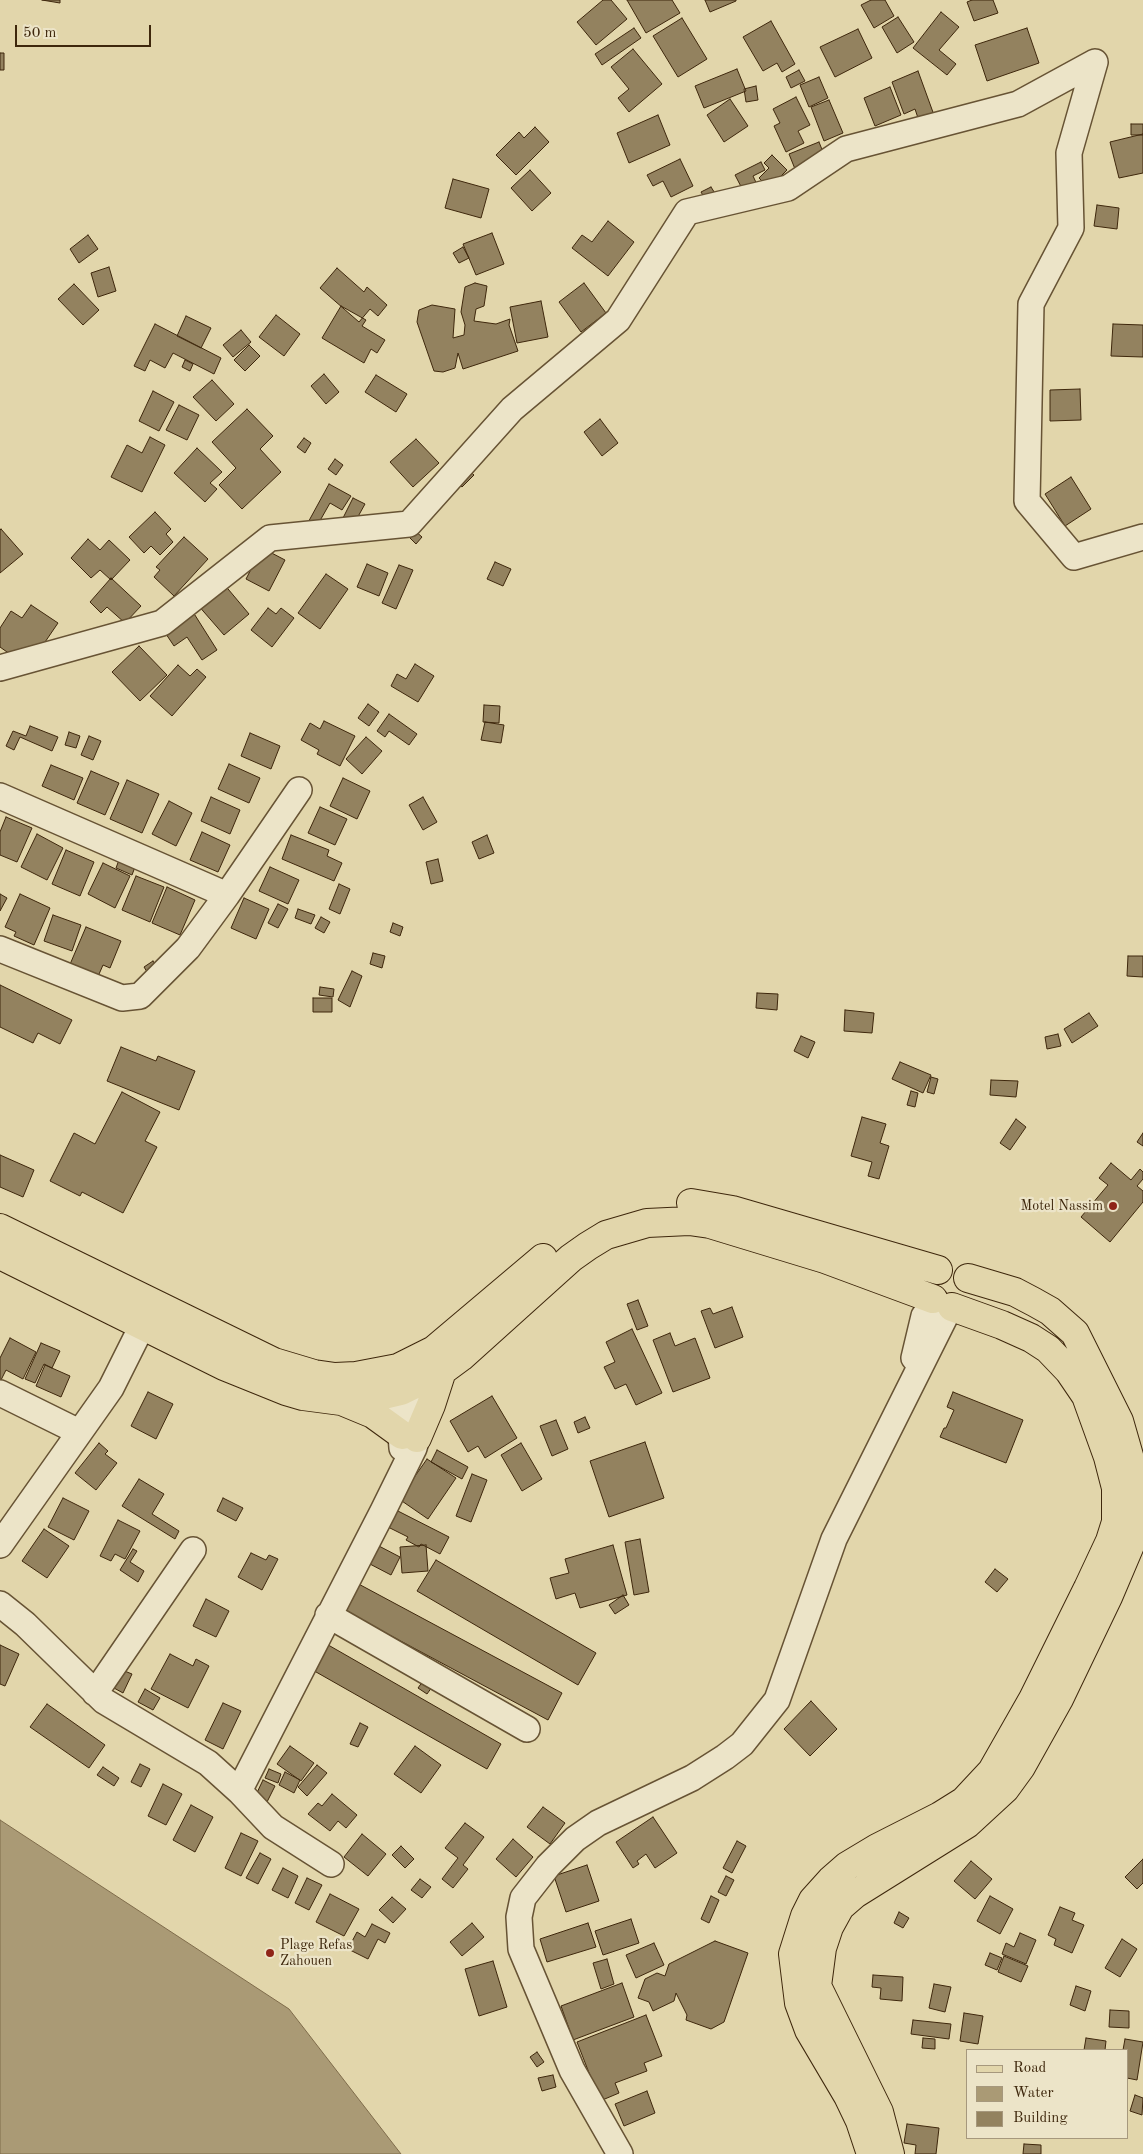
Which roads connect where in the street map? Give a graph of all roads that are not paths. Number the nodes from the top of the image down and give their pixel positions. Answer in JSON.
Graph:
{"nodes":[{"id":1,"x":1143,"y":537,"type":"edge"},
{"id":2,"x":0,"y":668,"type":"edge"},
{"id":3,"x":299,"y":790,"type":"dead end"},
{"id":4,"x":0,"y":796,"type":"edge"},
{"id":5,"x":227,"y":895,"type":"junction"},
{"id":6,"x":0,"y":949,"type":"edge"},
{"id":7,"x":0,"y":1228,"type":"edge"},
{"id":8,"x":0,"y":1255,"type":"edge"},
{"id":9,"x":938,"y":1270,"type":"junction"},
{"id":10,"x":968,"y":1278,"type":"junction"},
{"id":11,"x":943,"y":1303,"type":"junction"},
{"id":12,"x":142,"y":1326,"type":"junction"},
{"id":13,"x":442,"y":1371,"type":"junction"},
{"id":14,"x":401,"y":1378,"type":"junction"},
{"id":15,"x":0,"y":1393,"type":"edge"},
{"id":16,"x":340,"y":1400,"type":"junction"},
{"id":17,"x":79,"y":1432,"type":"junction"},
{"id":18,"x":409,"y":1437,"type":"junction"},
{"id":19,"x":0,"y":1545,"type":"edge"},
{"id":20,"x":194,"y":1550,"type":"dead end"},
{"id":21,"x":0,"y":1604,"type":"edge"},
{"id":22,"x":328,"y":1615,"type":"junction"},
{"id":23,"x":94,"y":1693,"type":"junction"},
{"id":24,"x":528,"y":1729,"type":"dead end"},
{"id":25,"x":239,"y":1791,"type":"junction"},
{"id":26,"x":331,"y":1864,"type":"dead end"},
{"id":27,"x":620,"y":2154,"type":"edge"},
{"id":28,"x":872,"y":2154,"type":"edge"},
{"id":29,"x":890,"y":2154,"type":"edge"}],
"edges":[{"from":1,"to":2,"type":"street"},
{"from":3,"to":5,"type":"street"},
{"from":4,"to":5,"type":"street"},
{"from":5,"to":6,"type":"street"},
{"from":7,"to":14,"type":"main road"},
{"from":8,"to":12,"type":"main road"},
{"from":9,"to":10,"type":"main road"},
{"from":9,"to":11,"type":"main road"},
{"from":9,"to":14,"type":"main road"},
{"from":10,"to":11,"type":"main road"},
{"from":10,"to":29,"type":"main road"},
{"from":11,"to":13,"type":"main road"},
{"from":11,"to":27,"type":"street"},
{"from":11,"to":28,"type":"main road"},
{"from":12,"to":16,"type":"main road"},
{"from":12,"to":17,"type":"street"},
{"from":13,"to":14,"type":"main road"},
{"from":13,"to":18,"type":"main road"},
{"from":14,"to":16,"type":"main road"},
{"from":14,"to":18,"type":"street"},
{"from":15,"to":17,"type":"street"},
{"from":16,"to":18,"type":"main road"},
{"from":17,"to":19,"type":"street"},
{"from":18,"to":22,"type":"street"},
{"from":20,"to":23,"type":"street"},
{"from":21,"to":23,"type":"street"},
{"from":22,"to":24,"type":"street"},
{"from":22,"to":25,"type":"street"},
{"from":23,"to":25,"type":"street"},
{"from":25,"to":26,"type":"street"}]}
